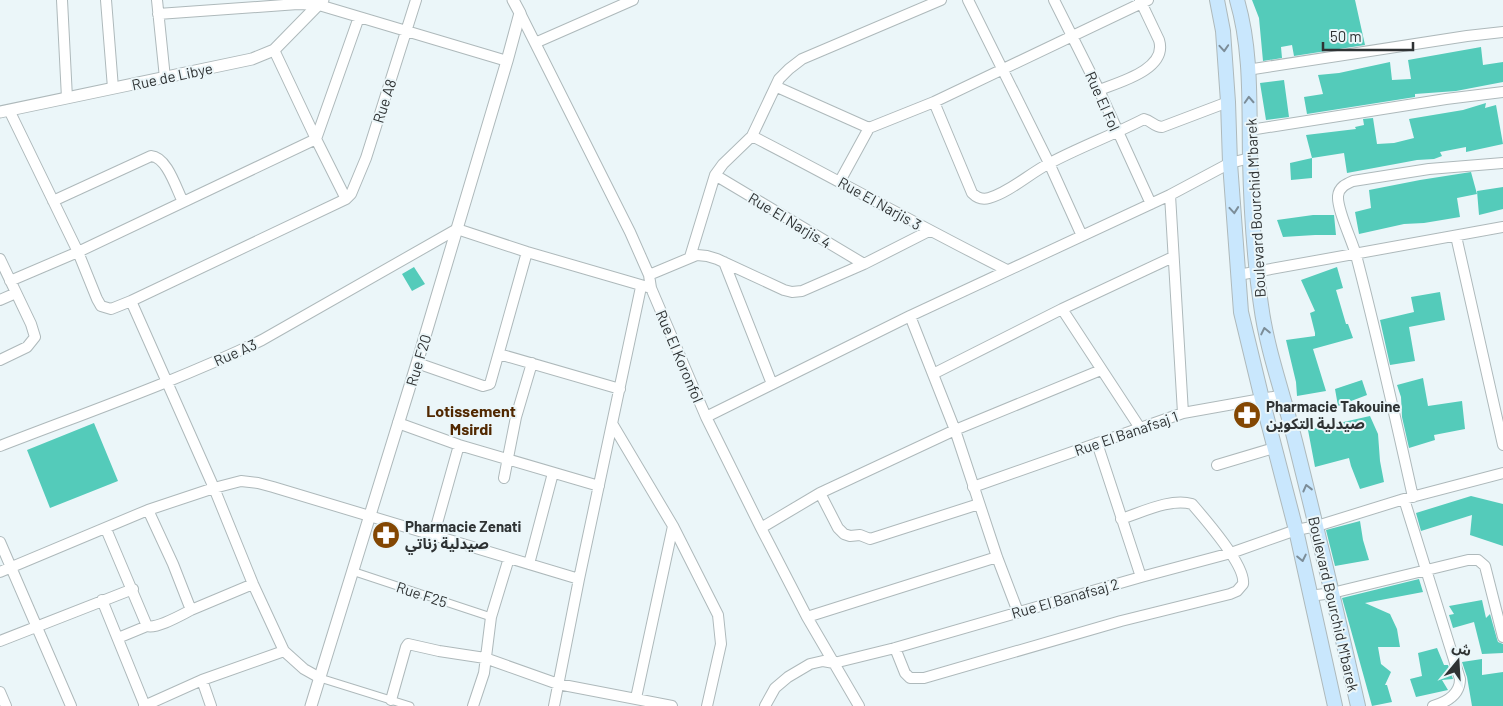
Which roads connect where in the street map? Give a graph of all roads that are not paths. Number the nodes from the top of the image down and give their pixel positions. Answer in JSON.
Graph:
{"nodes":[{"id":1,"x":62,"y":0,"type":"edge"},
{"id":2,"x":106,"y":0,"type":"edge"},
{"id":3,"x":157,"y":0,"type":"edge"},
{"id":4,"x":416,"y":0,"type":"edge"},
{"id":5,"x":514,"y":0,"type":"edge"},
{"id":6,"x":633,"y":0,"type":"edge"},
{"id":7,"x":941,"y":0,"type":"edge"},
{"id":8,"x":968,"y":0,"type":"edge"},
{"id":9,"x":1054,"y":0,"type":"edge"},
{"id":10,"x":1217,"y":0,"type":"edge"},
{"id":11,"x":1237,"y":0,"type":"edge"},
{"id":12,"x":1143,"y":1,"type":"edge"},
{"id":13,"x":321,"y":2,"type":"edge"},
{"id":14,"x":520,"y":13,"type":"junction"},
{"id":15,"x":158,"y":14,"type":"junction"},
{"id":16,"x":359,"y":17,"type":"junction"},
{"id":17,"x":406,"y":32,"type":"junction"},
{"id":18,"x":1503,"y":32,"type":"edge"},
{"id":19,"x":1073,"y":36,"type":"junction"},
{"id":20,"x":535,"y":43,"type":"junction"},
{"id":21,"x":274,"y":50,"type":"junction"},
{"id":22,"x":507,"y":62,"type":"junction"},
{"id":23,"x":1002,"y":70,"type":"junction"},
{"id":24,"x":1247,"y":70,"type":"junction"},
{"id":25,"x":165,"y":78,"type":"junction"},
{"id":26,"x":777,"y":87,"type":"junction"},
{"id":27,"x":113,"y":88,"type":"junction"},
{"id":28,"x":1099,"y":90,"type":"junction"},
{"id":29,"x":1503,"y":92,"type":"edge"},
{"id":30,"x":67,"y":98,"type":"junction"},
{"id":31,"x":934,"y":102,"type":"junction"},
{"id":32,"x":1228,"y":102,"type":"junction"},
{"id":33,"x":4,"y":111,"type":"edge"},
{"id":34,"x":869,"y":128,"type":"junction"},
{"id":35,"x":1250,"y":130,"type":"junction"},
{"id":36,"x":1118,"y":133,"type":"junction"},
{"id":37,"x":752,"y":136,"type":"junction"},
{"id":38,"x":316,"y":139,"type":"junction"},
{"id":39,"x":1250,"y":158,"type":"junction"},
{"id":40,"x":1230,"y":162,"type":"junction"},
{"id":41,"x":1049,"y":163,"type":"junction"},
{"id":42,"x":1503,"y":163,"type":"edge"},
{"id":43,"x":715,"y":175,"type":"junction"},
{"id":44,"x":840,"y":180,"type":"junction"},
{"id":45,"x":1170,"y":195,"type":"junction"},
{"id":46,"x":346,"y":199,"type":"junction"},
{"id":47,"x":53,"y":201,"type":"junction"},
{"id":48,"x":183,"y":202,"type":"junction"},
{"id":49,"x":1151,"y":204,"type":"junction"},
{"id":50,"x":1503,"y":227,"type":"edge"},
{"id":51,"x":457,"y":229,"type":"junction"},
{"id":52,"x":930,"y":231,"type":"junction"},
{"id":53,"x":1082,"y":236,"type":"junction"},
{"id":54,"x":1456,"y":236,"type":"junction"},
{"id":55,"x":78,"y":252,"type":"junction"},
{"id":56,"x":527,"y":252,"type":"junction"},
{"id":57,"x":1355,"y":253,"type":"junction"},
{"id":58,"x":690,"y":257,"type":"junction"},
{"id":59,"x":1173,"y":257,"type":"junction"},
{"id":60,"x":0,"y":259,"type":"edge"},
{"id":61,"x":724,"y":262,"type":"junction"},
{"id":62,"x":864,"y":264,"type":"junction"},
{"id":63,"x":1007,"y":270,"type":"junction"},
{"id":64,"x":1256,"y":272,"type":"junction"},
{"id":65,"x":649,"y":275,"type":"junction"},
{"id":66,"x":1238,"y":275,"type":"junction"},
{"id":67,"x":10,"y":281,"type":"junction"},
{"id":68,"x":646,"y":288,"type":"junction"},
{"id":69,"x":16,"y":293,"type":"junction"},
{"id":70,"x":0,"y":300,"type":"edge"},
{"id":71,"x":132,"y":301,"type":"junction"},
{"id":72,"x":1062,"y":309,"type":"junction"},
{"id":73,"x":910,"y":316,"type":"junction"},
{"id":74,"x":499,"y":354,"type":"junction"},
{"id":75,"x":0,"y":360,"type":"edge"},
{"id":76,"x":417,"y":363,"type":"junction"},
{"id":77,"x":532,"y":363,"type":"junction"},
{"id":78,"x":1101,"y":370,"type":"junction"},
{"id":79,"x":933,"y":374,"type":"junction"},
{"id":80,"x":166,"y":382,"type":"junction"},
{"id":81,"x":772,"y":384,"type":"junction"},
{"id":82,"x":620,"y":389,"type":"junction"},
{"id":83,"x":1284,"y":395,"type":"junction"},
{"id":84,"x":1262,"y":399,"type":"junction"},
{"id":85,"x":1183,"y":413,"type":"junction"},
{"id":86,"x":706,"y":417,"type":"junction"},
{"id":87,"x":398,"y":423,"type":"junction"},
{"id":88,"x":612,"y":426,"type":"junction"},
{"id":89,"x":1140,"y":428,"type":"junction"},
{"id":90,"x":955,"y":430,"type":"junction"},
{"id":91,"x":1097,"y":443,"type":"junction"},
{"id":92,"x":459,"y":445,"type":"junction"},
{"id":93,"x":1503,"y":445,"type":"edge"},
{"id":94,"x":0,"y":446,"type":"edge"},
{"id":95,"x":1274,"y":448,"type":"junction"},
{"id":96,"x":506,"y":459,"type":"junction"},
{"id":97,"x":1217,"y":465,"type":"dead end"},
{"id":98,"x":1503,"y":473,"type":"edge"},
{"id":99,"x":553,"y":474,"type":"junction"},
{"id":100,"x":504,"y":478,"type":"dead end"},
{"id":101,"x":599,"y":486,"type":"junction"},
{"id":102,"x":973,"y":487,"type":"junction"},
{"id":103,"x":214,"y":488,"type":"junction"},
{"id":104,"x":820,"y":493,"type":"junction"},
{"id":105,"x":1408,"y":498,"type":"junction"},
{"id":106,"x":979,"y":504,"type":"junction"},
{"id":107,"x":148,"y":510,"type":"junction"},
{"id":108,"x":370,"y":515,"type":"junction"},
{"id":109,"x":1121,"y":519,"type":"junction"},
{"id":110,"x":673,"y":526,"type":"junction"},
{"id":111,"x":1317,"y":526,"type":"junction"},
{"id":112,"x":761,"y":528,"type":"junction"},
{"id":113,"x":106,"y":529,"type":"junction"},
{"id":114,"x":1296,"y":530,"type":"junction"},
{"id":115,"x":434,"y":534,"type":"junction"},
{"id":116,"x":0,"y":542,"type":"edge"},
{"id":117,"x":1231,"y":553,"type":"junction"},
{"id":118,"x":997,"y":557,"type":"junction"},
{"id":119,"x":509,"y":558,"type":"junction"},
{"id":120,"x":529,"y":564,"type":"junction"},
{"id":121,"x":10,"y":568,"type":"junction"},
{"id":122,"x":1427,"y":569,"type":"junction"},
{"id":123,"x":352,"y":571,"type":"junction"},
{"id":124,"x":0,"y":572,"type":"edge"},
{"id":125,"x":1141,"y":577,"type":"junction"},
{"id":126,"x":579,"y":580,"type":"junction"},
{"id":127,"x":253,"y":584,"type":"junction"},
{"id":128,"x":132,"y":589,"type":"junction"},
{"id":129,"x":1332,"y":593,"type":"junction"},
{"id":130,"x":1310,"y":596,"type":"junction"},
{"id":131,"x":102,"y":600,"type":"junction"},
{"id":132,"x":191,"y":610,"type":"junction"},
{"id":133,"x":1018,"y":612,"type":"junction"},
{"id":134,"x":491,"y":617,"type":"junction"},
{"id":135,"x":807,"y":617,"type":"junction"},
{"id":136,"x":35,"y":626,"type":"junction"},
{"id":137,"x":147,"y":626,"type":"junction"},
{"id":138,"x":1503,"y":637,"type":"edge"},
{"id":139,"x":118,"y":638,"type":"junction"},
{"id":140,"x":0,"y":641,"type":"edge"},
{"id":141,"x":895,"y":648,"type":"junction"},
{"id":142,"x":284,"y":651,"type":"junction"},
{"id":143,"x":485,"y":658,"type":"junction"},
{"id":144,"x":834,"y":663,"type":"junction"},
{"id":145,"x":320,"y":678,"type":"junction"},
{"id":146,"x":202,"y":680,"type":"junction"},
{"id":147,"x":558,"y":684,"type":"junction"},
{"id":148,"x":0,"y":692,"type":"edge"},
{"id":149,"x":636,"y":698,"type":"junction"},
{"id":150,"x":391,"y":700,"type":"junction"},
{"id":151,"x":1444,"y":705,"type":"edge"},
{"id":152,"x":6,"y":706,"type":"edge"},
{"id":153,"x":71,"y":706,"type":"edge"},
{"id":154,"x":144,"y":706,"type":"edge"},
{"id":155,"x":212,"y":706,"type":"edge"},
{"id":156,"x":311,"y":706,"type":"edge"},
{"id":157,"x":410,"y":706,"type":"edge"},
{"id":158,"x":473,"y":706,"type":"edge"},
{"id":159,"x":554,"y":706,"type":"edge"},
{"id":160,"x":672,"y":706,"type":"edge"},
{"id":161,"x":707,"y":706,"type":"edge"},
{"id":162,"x":765,"y":706,"type":"edge"},
{"id":163,"x":860,"y":706,"type":"edge"},
{"id":164,"x":1336,"y":706,"type":"edge"},
{"id":165,"x":1358,"y":706,"type":"edge"},
{"id":166,"x":1433,"y":706,"type":"edge"}],
"edges":[{"from":1,"to":30,"type":"street"},
{"from":2,"to":27,"type":"street"},
{"from":3,"to":15,"type":"street"},
{"from":4,"to":17,"type":"street","name":"Rue A8"},
{"from":5,"to":14,"type":"street","name":"Rue El Koronfol"},
{"from":6,"to":20,"type":"street"},
{"from":7,"to":26,"type":"street"},
{"from":8,"to":23,"type":"street"},
{"from":9,"to":19,"type":"street","name":"Rue El Fol"},
{"from":10,"to":32,"type":"main road","name":"Boulevard Bourchid M'barek","one_way":true},
{"from":11,"to":24,"type":"main road","name":"Boulevard Bourchid M'barek"},
{"from":12,"to":19,"type":"street"},
{"from":12,"to":28,"type":"street"},
{"from":13,"to":15,"type":"street"},
{"from":13,"to":16,"type":"street"},
{"from":13,"to":21,"type":"street","name":"Rue de Libye"},
{"from":14,"to":20,"type":"street","name":"Rue El Koronfol"},
{"from":14,"to":22,"type":"street","name":"Rue F20"},
{"from":15,"to":25,"type":"street"},
{"from":16,"to":17,"type":"street"},
{"from":16,"to":38,"type":"street"},
{"from":17,"to":22,"type":"street"},
{"from":17,"to":46,"type":"street","name":"Rue A8"},
{"from":18,"to":24,"type":"street"},
{"from":19,"to":23,"type":"street"},
{"from":19,"to":28,"type":"street","name":"Rue El Fol"},
{"from":20,"to":65,"type":"street","name":"Rue El Koronfol"},
{"from":21,"to":25,"type":"street","name":"Rue de Libye"},
{"from":21,"to":38,"type":"street"},
{"from":22,"to":51,"type":"street","name":"Rue F20"},
{"from":23,"to":31,"type":"street"},
{"from":23,"to":41,"type":"street"},
{"from":35,"to":24,"type":"main road","name":"Boulevard Bourchid M'barek","one_way":true},
{"from":25,"to":27,"type":"street","name":"Rue de Libye"},
{"from":26,"to":34,"type":"street"},
{"from":26,"to":37,"type":"street"},
{"from":27,"to":30,"type":"street","name":"Rue de Libye"},
{"from":28,"to":36,"type":"street","name":"Rue El Fol"},
{"from":29,"to":35,"type":"street"},
{"from":30,"to":33,"type":"street","name":"Rue de Libye"},
{"from":31,"to":34,"type":"street"},
{"from":31,"to":41,"type":"street"},
{"from":32,"to":36,"type":"street"},
{"from":32,"to":40,"type":"main road","name":"Boulevard Bourchid M'barek"},
{"from":33,"to":47,"type":"street"},
{"from":34,"to":44,"type":"street"},
{"from":35,"to":39,"type":"main road","name":"Boulevard Bourchid M'barek"},
{"from":36,"to":41,"type":"street"},
{"from":36,"to":49,"type":"street","name":"Rue El Fol"},
{"from":37,"to":43,"type":"street"},
{"from":37,"to":44,"type":"street","name":"Rue El Narjis 3"},
{"from":38,"to":46,"type":"street"},
{"from":38,"to":48,"type":"street"},
{"from":39,"to":40,"type":"street"},
{"from":39,"to":64,"type":"main road","name":"Boulevard Bourchid M'barek"},
{"from":40,"to":45,"type":"street"},
{"from":40,"to":66,"type":"main road","name":"Boulevard Bourchid M'barek","one_way":true},
{"from":41,"to":53,"type":"street"},
{"from":42,"to":57,"type":"street"},
{"from":43,"to":58,"type":"street"},
{"from":43,"to":62,"type":"street","name":"Rue El Narjis 4"},
{"from":44,"to":52,"type":"street","name":"Rue El Narjis 3"},
{"from":45,"to":49,"type":"street"},
{"from":45,"to":59,"type":"street"},
{"from":46,"to":71,"type":"street"},
{"from":47,"to":48,"type":"street"},
{"from":47,"to":55,"type":"street"},
{"from":48,"to":55,"type":"street"},
{"from":49,"to":53,"type":"street"},
{"from":50,"to":54,"type":"street"},
{"from":51,"to":56,"type":"street"},
{"from":51,"to":76,"type":"street","name":"Rue F20"},
{"from":51,"to":80,"type":"street","name":"Rue A3"},
{"from":52,"to":62,"type":"street"},
{"from":52,"to":63,"type":"street","name":"Rue El Narjis 3"},
{"from":53,"to":63,"type":"street"},
{"from":54,"to":57,"type":"street"},
{"from":54,"to":93,"type":"street"},
{"from":55,"to":67,"type":"street"},
{"from":55,"to":71,"type":"street"},
{"from":56,"to":68,"type":"street"},
{"from":56,"to":74,"type":"street"},
{"from":57,"to":64,"type":"street"},
{"from":57,"to":105,"type":"street"},
{"from":58,"to":61,"type":"street"},
{"from":58,"to":65,"type":"street"},
{"from":59,"to":72,"type":"street"},
{"from":59,"to":85,"type":"street"},
{"from":60,"to":67,"type":"street"},
{"from":61,"to":62,"type":"street"},
{"from":61,"to":81,"type":"street"},
{"from":63,"to":73,"type":"street"},
{"from":64,"to":66,"type":"street"},
{"from":83,"to":64,"type":"main road","name":"Boulevard Bourchid M'barek","one_way":true},
{"from":65,"to":68,"type":"street","name":"Rue El Koronfol"},
{"from":66,"to":84,"type":"main road","name":"Boulevard Bourchid M'barek"},
{"from":67,"to":69,"type":"street"},
{"from":68,"to":82,"type":"street"},
{"from":68,"to":86,"type":"street","name":"Rue El Koronfol"},
{"from":69,"to":70,"type":"street"},
{"from":69,"to":75,"type":"street"},
{"from":71,"to":80,"type":"street"},
{"from":72,"to":78,"type":"street"},
{"from":72,"to":79,"type":"street"},
{"from":73,"to":79,"type":"street"},
{"from":73,"to":81,"type":"street"},
{"from":74,"to":76,"type":"street"},
{"from":74,"to":77,"type":"street"},
{"from":76,"to":87,"type":"street","name":"Rue F20"},
{"from":77,"to":82,"type":"street"},
{"from":77,"to":96,"type":"street"},
{"from":78,"to":89,"type":"street"},
{"from":78,"to":90,"type":"street"},
{"from":79,"to":90,"type":"street"},
{"from":80,"to":94,"type":"street","name":"Rue A3"},
{"from":80,"to":103,"type":"street"},
{"from":81,"to":86,"type":"street"},
{"from":82,"to":88,"type":"street"},
{"from":83,"to":84,"type":"street","name":"Rue El Banafsaj 1"},
{"from":111,"to":83,"type":"main road","name":"Boulevard Bourchid M'barek","one_way":true},
{"from":84,"to":85,"type":"street","name":"Rue El Banafsaj 1"},
{"from":84,"to":95,"type":"main road","name":"Boulevard Bourchid M'barek"},
{"from":85,"to":89,"type":"street","name":"Rue El Banafsaj 1"},
{"from":86,"to":112,"type":"street","name":"Rue El Koronfol"},
{"from":87,"to":92,"type":"street"},
{"from":87,"to":108,"type":"street","name":"Rue F20"},
{"from":88,"to":101,"type":"street"},
{"from":88,"to":110,"type":"street"},
{"from":89,"to":91,"type":"street","name":"Rue El Banafsaj 1"},
{"from":90,"to":102,"type":"street"},
{"from":90,"to":104,"type":"street"},
{"from":91,"to":102,"type":"street","name":"Rue El Banafsaj 1"},
{"from":91,"to":109,"type":"street"},
{"from":92,"to":96,"type":"street"},
{"from":92,"to":115,"type":"street"},
{"from":95,"to":97,"type":"street"},
{"from":95,"to":114,"type":"main road","name":"Boulevard Bourchid M'barek"},
{"from":96,"to":99,"type":"street"},
{"from":96,"to":100,"type":"street"},
{"from":98,"to":105,"type":"street","name":"Rue El Banafsaj 2"},
{"from":99,"to":101,"type":"street"},
{"from":99,"to":120,"type":"street"},
{"from":101,"to":126,"type":"street"},
{"from":102,"to":106,"type":"street"},
{"from":103,"to":107,"type":"street"},
{"from":103,"to":108,"type":"street"},
{"from":103,"to":127,"type":"street"},
{"from":104,"to":106,"type":"street"},
{"from":104,"to":112,"type":"street"},
{"from":105,"to":111,"type":"street","name":"Rue El Banafsaj 2"},
{"from":105,"to":122,"type":"street"},
{"from":106,"to":118,"type":"street"},
{"from":107,"to":113,"type":"street"},
{"from":107,"to":132,"type":"street"},
{"from":108,"to":115,"type":"street"},
{"from":108,"to":123,"type":"street","name":"Rue F20"},
{"from":109,"to":117,"type":"street"},
{"from":109,"to":125,"type":"street"},
{"from":110,"to":149,"type":"street"},
{"from":110,"to":161,"type":"street"},
{"from":111,"to":114,"type":"street","name":"Rue El Banafsaj 2"},
{"from":111,"to":129,"type":"main road","name":"Boulevard Bourchid M'barek"},
{"from":112,"to":135,"type":"street","name":"Rue El Koronfol"},
{"from":113,"to":121,"type":"street"},
{"from":113,"to":128,"type":"street"},
{"from":114,"to":117,"type":"street","name":"Rue El Banafsaj 2"},
{"from":114,"to":130,"type":"main road","name":"Boulevard Bourchid M'barek","one_way":true},
{"from":115,"to":119,"type":"street"},
{"from":116,"to":121,"type":"street"},
{"from":117,"to":125,"type":"street","name":"Rue El Banafsaj 2"},
{"from":117,"to":141,"type":"street"},
{"from":118,"to":133,"type":"street"},
{"from":118,"to":135,"type":"street"},
{"from":119,"to":120,"type":"street"},
{"from":119,"to":134,"type":"street"},
{"from":120,"to":126,"type":"street"},
{"from":121,"to":124,"type":"street"},
{"from":121,"to":136,"type":"street"},
{"from":122,"to":129,"type":"street"},
{"from":122,"to":138,"type":"street"},
{"from":122,"to":151,"type":"street"},
{"from":123,"to":134,"type":"street","name":"Rue F25"},
{"from":123,"to":145,"type":"street","name":"Rue F20"},
{"from":125,"to":133,"type":"street","name":"Rue El Banafsaj 2"},
{"from":126,"to":147,"type":"street"},
{"from":127,"to":132,"type":"street"},
{"from":127,"to":142,"type":"street"},
{"from":128,"to":131,"type":"street"},
{"from":128,"to":137,"type":"street"},
{"from":129,"to":130,"type":"street"},
{"from":129,"to":165,"type":"main road","name":"Boulevard Bourchid M'barek"},
{"from":130,"to":164,"type":"main road","name":"Boulevard Bourchid M'barek"},
{"from":131,"to":136,"type":"street"},
{"from":131,"to":139,"type":"street"},
{"from":132,"to":137,"type":"street"},
{"from":133,"to":141,"type":"street","name":"Rue El Banafsaj 2"},
{"from":134,"to":143,"type":"street"},
{"from":135,"to":144,"type":"street","name":"Rue El Koronfol"},
{"from":136,"to":140,"type":"street"},
{"from":136,"to":153,"type":"street"},
{"from":137,"to":139,"type":"street"},
{"from":139,"to":154,"type":"street"},
{"from":141,"to":144,"type":"street","name":"Rue El Banafsaj 2"},
{"from":142,"to":145,"type":"street"},
{"from":142,"to":146,"type":"street"},
{"from":143,"to":147,"type":"street"},
{"from":143,"to":150,"type":"street"},
{"from":143,"to":158,"type":"street"},
{"from":144,"to":162,"type":"street","name":"Rue El Banafsaj 2"},
{"from":144,"to":163,"type":"street","name":"Rue El Koronfol"},
{"from":145,"to":150,"type":"street"},
{"from":145,"to":156,"type":"street","name":"Rue F20"},
{"from":146,"to":154,"type":"street"},
{"from":146,"to":155,"type":"street"},
{"from":147,"to":149,"type":"street"},
{"from":147,"to":159,"type":"street"},
{"from":148,"to":152,"type":"street"},
{"from":149,"to":160,"type":"street"},
{"from":150,"to":157,"type":"street"},
{"from":151,"to":166,"type":"street"}]}
